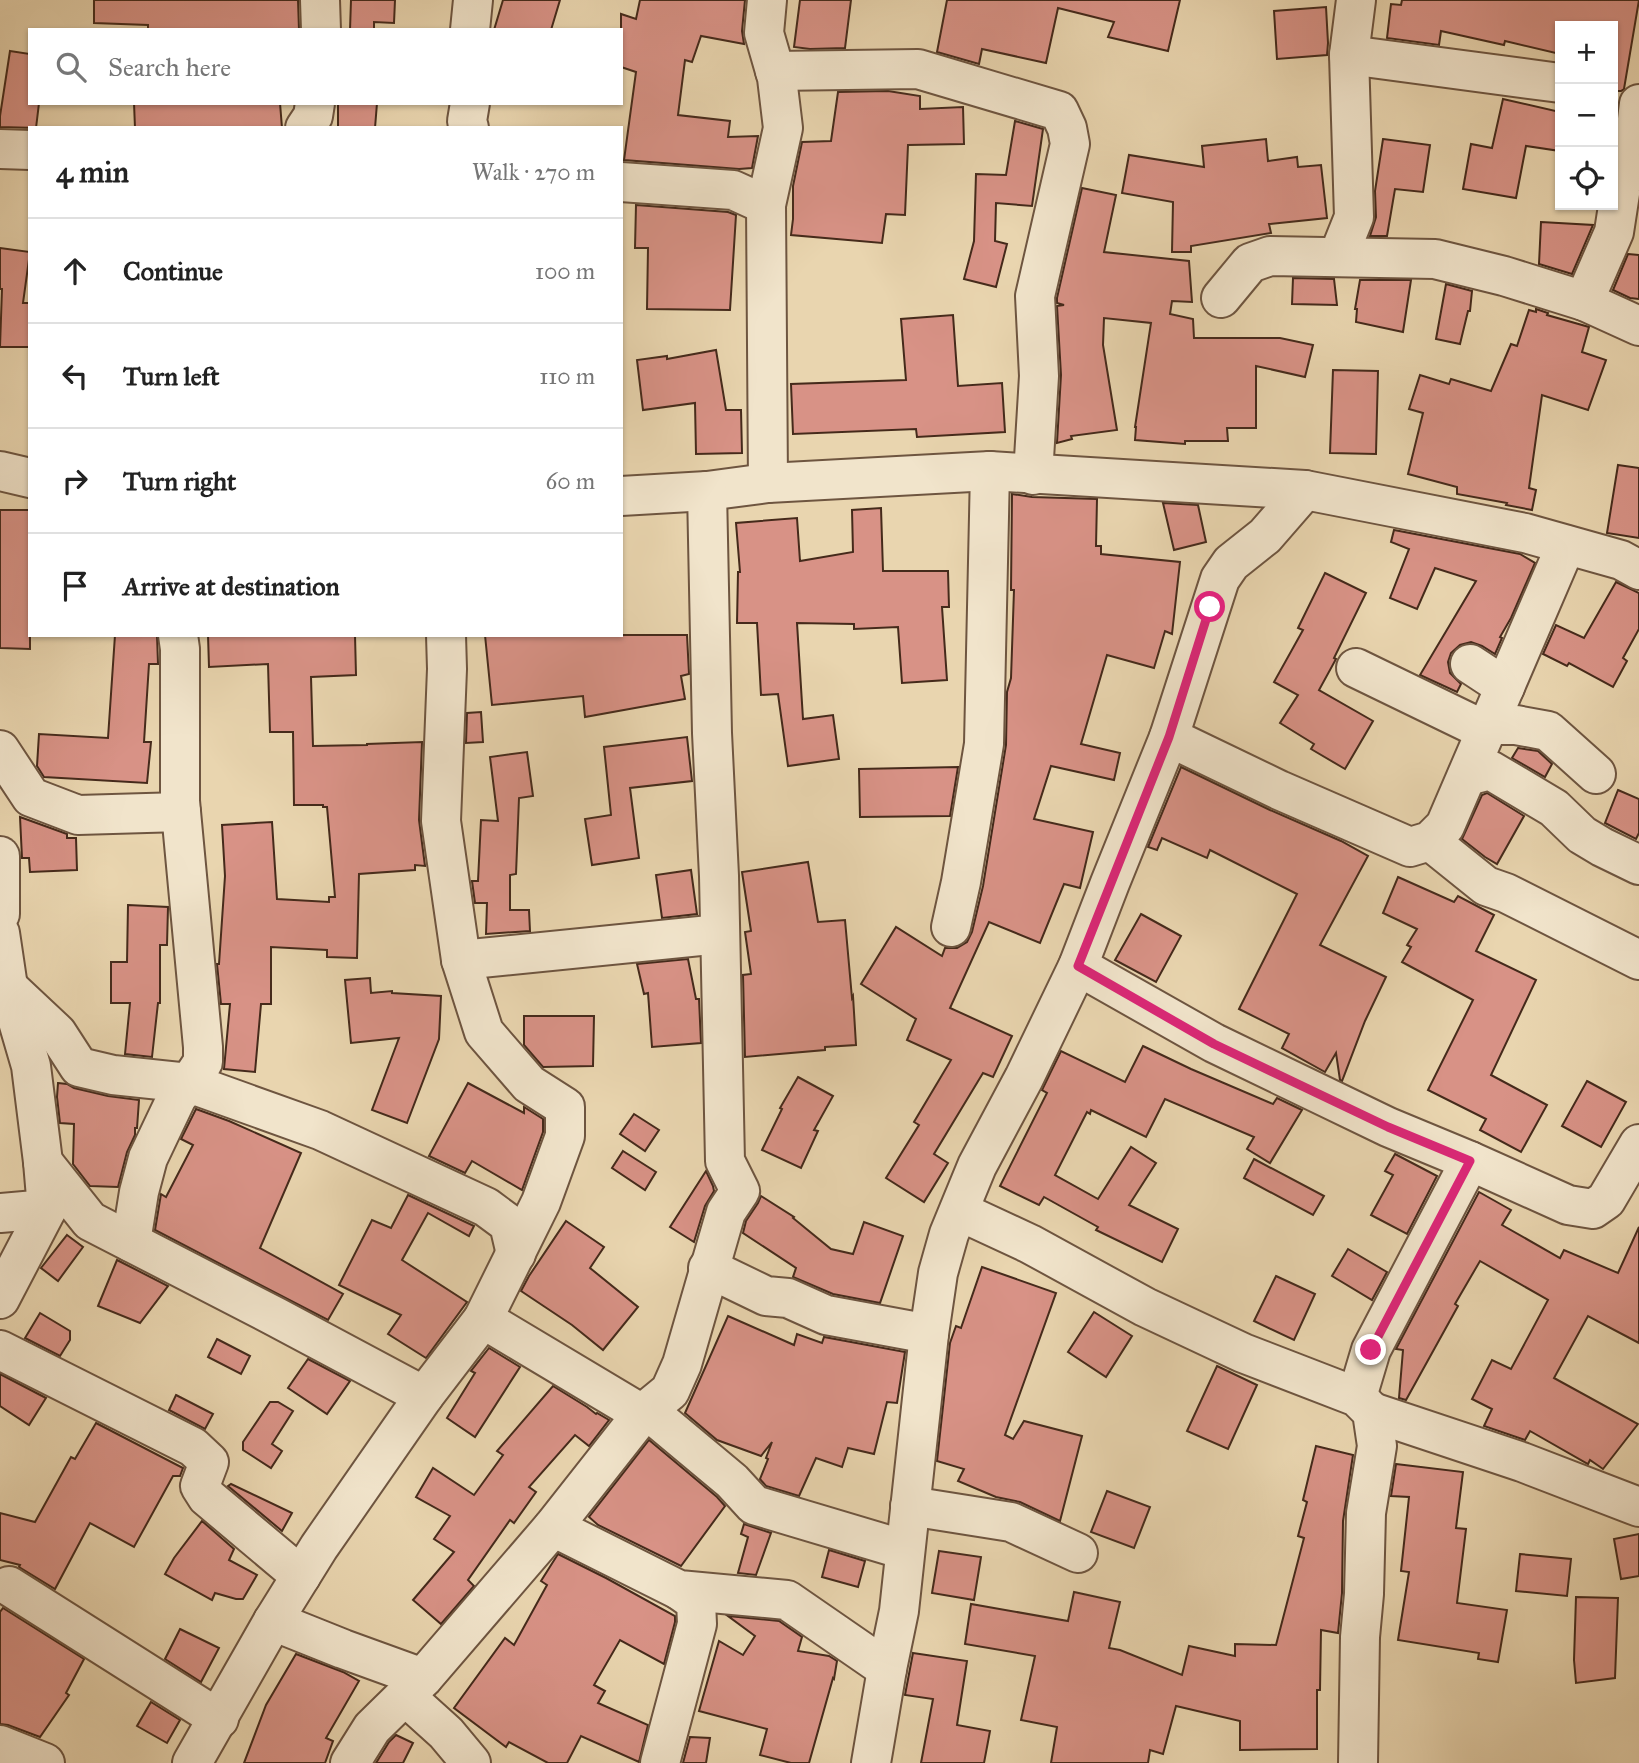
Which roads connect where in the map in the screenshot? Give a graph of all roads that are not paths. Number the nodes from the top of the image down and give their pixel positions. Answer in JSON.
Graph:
{"nodes":[{"id":1,"x":320,"y":0,"type":"edge"},
{"id":2,"x":473,"y":0,"type":"edge"},
{"id":3,"x":768,"y":0,"type":"edge"},
{"id":4,"x":1356,"y":0,"type":"edge"},
{"id":5,"x":321,"y":28,"type":"edge"},
{"id":6,"x":470,"y":28,"type":"edge"},
{"id":7,"x":1349,"y":55,"type":"junction"},
{"id":8,"x":775,"y":71,"type":"junction"},
{"id":9,"x":1555,"y":82,"type":"edge"},
{"id":10,"x":1618,"y":91,"type":"edge"},
{"id":11,"x":1639,"y":93,"type":"edge"},
{"id":12,"x":1639,"y":104,"type":"edge"},
{"id":13,"x":315,"y":105,"type":"edge"},
{"id":14,"x":470,"y":105,"type":"edge"},
{"id":15,"x":306,"y":126,"type":"edge"},
{"id":16,"x":468,"y":126,"type":"edge"},
{"id":17,"x":0,"y":149,"type":"edge"},
{"id":18,"x":28,"y":150,"type":"edge"},
{"id":19,"x":1635,"y":177,"type":"edge"},
{"id":20,"x":623,"y":182,"type":"edge"},
{"id":21,"x":766,"y":205,"type":"junction"},
{"id":22,"x":1338,"y":257,"type":"junction"},
{"id":23,"x":1221,"y":298,"type":"dead end"},
{"id":24,"x":1584,"y":301,"type":"junction"},
{"id":25,"x":1639,"y":326,"type":"edge"},
{"id":26,"x":0,"y":471,"type":"edge"},
{"id":27,"x":990,"y":471,"type":"junction"},
{"id":28,"x":1033,"y":474,"type":"junction"},
{"id":29,"x":28,"y":478,"type":"edge"},
{"id":30,"x":768,"y":483,"type":"junction"},
{"id":31,"x":1305,"y":490,"type":"junction"},
{"id":32,"x":707,"y":491,"type":"junction"},
{"id":33,"x":623,"y":496,"type":"edge"},
{"id":34,"x":1566,"y":545,"type":"junction"},
{"id":35,"x":1639,"y":570,"type":"edge"},
{"id":36,"x":178,"y":637,"type":"edge"},
{"id":37,"x":446,"y":637,"type":"edge"},
{"id":38,"x":1470,"y":664,"type":"dead end"},
{"id":39,"x":1356,"y":668,"type":"dead end"},
{"id":40,"x":1505,"y":687,"type":"junction"},
{"id":41,"x":1488,"y":728,"type":"junction"},
{"id":42,"x":1169,"y":737,"type":"junction"},
{"id":43,"x":0,"y":750,"type":"edge"},
{"id":44,"x":1596,"y":774,"type":"dead end"},
{"id":45,"x":1467,"y":776,"type":"junction"},
{"id":46,"x":181,"y":812,"type":"junction"},
{"id":47,"x":1430,"y":841,"type":"junction"},
{"id":48,"x":0,"y":856,"type":"edge"},
{"id":49,"x":1639,"y":865,"type":"edge"},
{"id":50,"x":0,"y":914,"type":"edge"},
{"id":51,"x":951,"y":927,"type":"dead end"},
{"id":52,"x":0,"y":933,"type":"edge"},
{"id":53,"x":720,"y":933,"type":"junction"},
{"id":54,"x":461,"y":960,"type":"junction"},
{"id":55,"x":1639,"y":960,"type":"edge"},
{"id":56,"x":1078,"y":966,"type":"junction"},
{"id":57,"x":4,"y":986,"type":"edge"},
{"id":58,"x":189,"y":1083,"type":"junction"},
{"id":59,"x":1639,"y":1144,"type":"edge"},
{"id":60,"x":1470,"y":1161,"type":"junction"},
{"id":61,"x":43,"y":1162,"type":"junction"},
{"id":62,"x":47,"y":1209,"type":"junction"},
{"id":63,"x":958,"y":1211,"type":"junction"},
{"id":64,"x":0,"y":1213,"type":"edge"},
{"id":65,"x":131,"y":1242,"type":"junction"},
{"id":66,"x":516,"y":1254,"type":"junction"},
{"id":67,"x":708,"y":1268,"type":"junction"},
{"id":68,"x":0,"y":1299,"type":"edge"},
{"id":69,"x":483,"y":1318,"type":"junction"},
{"id":70,"x":929,"y":1334,"type":"junction"},
{"id":71,"x":0,"y":1350,"type":"edge"},
{"id":72,"x":424,"y":1396,"type":"junction"},
{"id":73,"x":1364,"y":1405,"type":"junction"},
{"id":74,"x":642,"y":1414,"type":"junction"},
{"id":75,"x":910,"y":1506,"type":"junction"},
{"id":76,"x":1639,"y":1507,"type":"edge"},
{"id":77,"x":553,"y":1527,"type":"junction"},
{"id":78,"x":905,"y":1550,"type":"junction"},
{"id":79,"x":1078,"y":1553,"type":"dead end"},
{"id":80,"x":300,"y":1576,"type":"junction"},
{"id":81,"x":9,"y":1586,"type":"dead end"},
{"id":82,"x":679,"y":1590,"type":"junction"},
{"id":83,"x":273,"y":1620,"type":"junction"},
{"id":84,"x":887,"y":1669,"type":"junction"},
{"id":85,"x":414,"y":1687,"type":"junction"},
{"id":86,"x":219,"y":1719,"type":"junction"},
{"id":87,"x":0,"y":1745,"type":"edge"},
{"id":88,"x":46,"y":1763,"type":"edge"},
{"id":89,"x":192,"y":1763,"type":"edge"},
{"id":90,"x":350,"y":1763,"type":"edge"},
{"id":91,"x":471,"y":1763,"type":"edge"},
{"id":92,"x":660,"y":1763,"type":"edge"},
{"id":93,"x":871,"y":1763,"type":"edge"},
{"id":94,"x":1358,"y":1763,"type":"edge"}],
"edges":[{"from":1,"to":5,"type":"street"},
{"from":2,"to":6,"type":"street"},
{"from":3,"to":8,"type":"street"},
{"from":4,"to":7,"type":"street"},
{"from":7,"to":9,"type":"street"},
{"from":7,"to":22,"type":"street"},
{"from":8,"to":21,"type":"street"},
{"from":8,"to":28,"type":"street"},
{"from":10,"to":11,"type":"street"},
{"from":12,"to":19,"type":"street"},
{"from":13,"to":15,"type":"street"},
{"from":14,"to":16,"type":"street"},
{"from":17,"to":18,"type":"street"},
{"from":19,"to":24,"type":"street"},
{"from":20,"to":21,"type":"street"},
{"from":21,"to":30,"type":"street"},
{"from":22,"to":23,"type":"street"},
{"from":22,"to":24,"type":"street"},
{"from":24,"to":25,"type":"street"},
{"from":26,"to":29,"type":"street"},
{"from":27,"to":28,"type":"street"},
{"from":27,"to":30,"type":"street"},
{"from":27,"to":51,"type":"street"},
{"from":28,"to":31,"type":"street"},
{"from":30,"to":32,"type":"street"},
{"from":31,"to":34,"type":"street"},
{"from":31,"to":42,"type":"street"},
{"from":32,"to":33,"type":"street"},
{"from":32,"to":53,"type":"street"},
{"from":34,"to":35,"type":"street"},
{"from":34,"to":40,"type":"street"},
{"from":36,"to":46,"type":"street"},
{"from":37,"to":54,"type":"street"},
{"from":38,"to":40,"type":"street"},
{"from":39,"to":41,"type":"street"},
{"from":40,"to":41,"type":"street"},
{"from":41,"to":44,"type":"street"},
{"from":41,"to":45,"type":"street"},
{"from":42,"to":47,"type":"street"},
{"from":42,"to":56,"type":"street"},
{"from":43,"to":46,"type":"street"},
{"from":45,"to":47,"type":"street"},
{"from":45,"to":49,"type":"street"},
{"from":46,"to":58,"type":"street"},
{"from":47,"to":55,"type":"street"},
{"from":48,"to":50,"type":"street"},
{"from":52,"to":57,"type":"street"},
{"from":53,"to":54,"type":"street"},
{"from":53,"to":67,"type":"street"},
{"from":54,"to":66,"type":"street"},
{"from":56,"to":60,"type":"street"},
{"from":56,"to":63,"type":"street"},
{"from":57,"to":58,"type":"street"},
{"from":57,"to":61,"type":"street"},
{"from":58,"to":65,"type":"street"},
{"from":58,"to":66,"type":"street"},
{"from":59,"to":60,"type":"street"},
{"from":60,"to":73,"type":"street"},
{"from":61,"to":62,"type":"street"},
{"from":61,"to":65,"type":"street"},
{"from":62,"to":64,"type":"street"},
{"from":62,"to":68,"type":"street"},
{"from":63,"to":70,"type":"street"},
{"from":63,"to":73,"type":"street"},
{"from":65,"to":72,"type":"street"},
{"from":66,"to":69,"type":"street"},
{"from":67,"to":70,"type":"street"},
{"from":67,"to":74,"type":"street"},
{"from":69,"to":72,"type":"street"},
{"from":69,"to":74,"type":"street"},
{"from":70,"to":75,"type":"street"},
{"from":71,"to":80,"type":"street"},
{"from":72,"to":80,"type":"street"},
{"from":73,"to":76,"type":"street"},
{"from":73,"to":94,"type":"street"},
{"from":74,"to":77,"type":"street"},
{"from":74,"to":78,"type":"street"},
{"from":75,"to":78,"type":"street"},
{"from":75,"to":79,"type":"street"},
{"from":77,"to":82,"type":"street"},
{"from":77,"to":85,"type":"street"},
{"from":78,"to":84,"type":"street"},
{"from":80,"to":83,"type":"street"},
{"from":81,"to":86,"type":"street"},
{"from":82,"to":84,"type":"street"},
{"from":82,"to":92,"type":"street"},
{"from":83,"to":85,"type":"street"},
{"from":83,"to":86,"type":"street"},
{"from":84,"to":93,"type":"street"},
{"from":85,"to":90,"type":"street"},
{"from":85,"to":91,"type":"street"},
{"from":86,"to":89,"type":"street"},
{"from":87,"to":88,"type":"street"}]}
